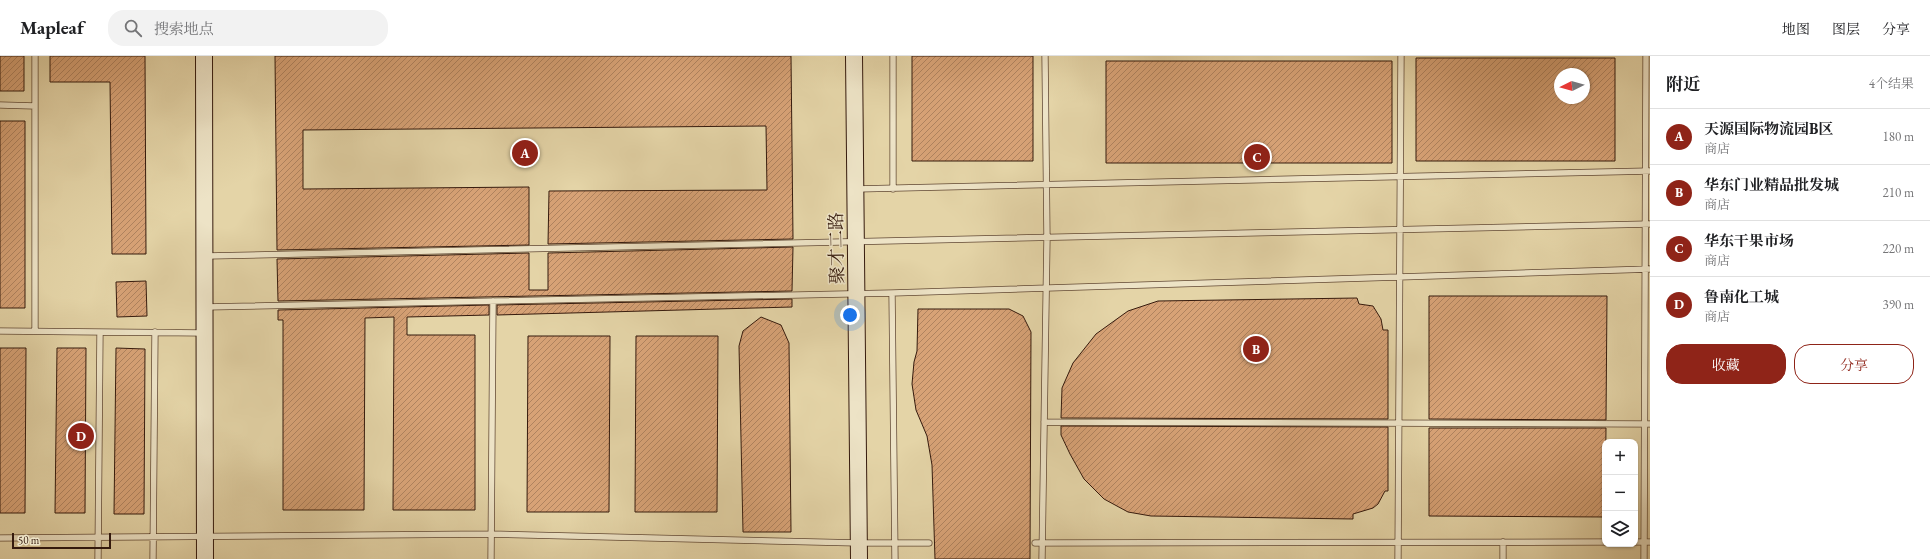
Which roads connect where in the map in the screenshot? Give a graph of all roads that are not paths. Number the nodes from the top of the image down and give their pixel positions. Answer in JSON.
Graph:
{"nodes":[{"id":1,"x":36,"y":56,"type":"edge"},
{"id":2,"x":204,"y":56,"type":"edge"},
{"id":3,"x":854,"y":56,"type":"edge"},
{"id":4,"x":893,"y":56,"type":"edge"},
{"id":5,"x":1046,"y":56,"type":"edge"},
{"id":6,"x":1401,"y":56,"type":"edge"},
{"id":7,"x":1646,"y":56,"type":"edge"},
{"id":8,"x":1648,"y":90,"type":"edge"},
{"id":9,"x":0,"y":106,"type":"edge"},
{"id":10,"x":35,"y":106,"type":"junction"},
{"id":11,"x":1648,"y":171,"type":"edge"},
{"id":12,"x":1400,"y":178,"type":"junction"},
{"id":13,"x":1046,"y":186,"type":"junction"},
{"id":14,"x":856,"y":189,"type":"junction"},
{"id":15,"x":893,"y":189,"type":"junction"},
{"id":16,"x":1648,"y":224,"type":"edge"},
{"id":17,"x":1400,"y":230,"type":"junction"},
{"id":18,"x":1047,"y":238,"type":"junction"},
{"id":19,"x":856,"y":242,"type":"junction"},
{"id":20,"x":205,"y":256,"type":"junction"},
{"id":21,"x":1648,"y":269,"type":"edge"},
{"id":22,"x":1399,"y":277,"type":"junction"},
{"id":23,"x":1046,"y":289,"type":"junction"},
{"id":24,"x":892,"y":293,"type":"junction"},
{"id":25,"x":857,"y":294,"type":"junction"},
{"id":26,"x":493,"y":301,"type":"junction"},
{"id":27,"x":205,"y":307,"type":"junction"},
{"id":28,"x":0,"y":331,"type":"edge"},
{"id":29,"x":36,"y":331,"type":"junction"},
{"id":30,"x":100,"y":332,"type":"junction"},
{"id":31,"x":155,"y":332,"type":"junction"},
{"id":32,"x":205,"y":333,"type":"junction"},
{"id":33,"x":1044,"y":422,"type":"junction"},
{"id":34,"x":1399,"y":423,"type":"junction"},
{"id":35,"x":1647,"y":424,"type":"edge"},
{"id":36,"x":491,"y":534,"type":"junction"},
{"id":37,"x":153,"y":536,"type":"junction"},
{"id":38,"x":98,"y":537,"type":"junction"},
{"id":39,"x":205,"y":537,"type":"junction"},
{"id":40,"x":0,"y":538,"type":"edge"},
{"id":41,"x":1042,"y":542,"type":"junction"},
{"id":42,"x":1398,"y":542,"type":"junction"},
{"id":43,"x":1503,"y":542,"type":"junction"},
{"id":44,"x":1602,"y":542,"type":"edge"},
{"id":45,"x":1647,"y":542,"type":"edge"},
{"id":46,"x":859,"y":543,"type":"junction"},
{"id":47,"x":894,"y":543,"type":"junction"},
{"id":48,"x":929,"y":543,"type":"dead end"},
{"id":49,"x":1035,"y":543,"type":"dead end"},
{"id":50,"x":98,"y":559,"type":"edge"},
{"id":51,"x":153,"y":559,"type":"edge"},
{"id":52,"x":205,"y":559,"type":"edge"},
{"id":53,"x":491,"y":559,"type":"edge"},
{"id":54,"x":859,"y":559,"type":"edge"},
{"id":55,"x":894,"y":559,"type":"edge"},
{"id":56,"x":1042,"y":559,"type":"edge"},
{"id":57,"x":1398,"y":559,"type":"edge"},
{"id":58,"x":1503,"y":559,"type":"edge"},
{"id":59,"x":1644,"y":559,"type":"edge"}],
"edges":[{"from":1,"to":10,"type":"lane"},
{"from":2,"to":20,"type":"street"},
{"from":3,"to":14,"type":"street","name":"聚才二路"},
{"from":4,"to":15,"type":"lane"},
{"from":5,"to":13,"type":"lane"},
{"from":6,"to":12,"type":"lane"},
{"from":7,"to":8,"type":"lane"},
{"from":8,"to":11,"type":"lane"},
{"from":9,"to":10,"type":"lane"},
{"from":10,"to":29,"type":"lane"},
{"from":11,"to":12,"type":"lane"},
{"from":11,"to":16,"type":"lane"},
{"from":12,"to":13,"type":"lane"},
{"from":12,"to":17,"type":"lane"},
{"from":13,"to":15,"type":"lane"},
{"from":13,"to":18,"type":"lane"},
{"from":14,"to":15,"type":"lane"},
{"from":14,"to":19,"type":"street","name":"聚才二路"},
{"from":16,"to":17,"type":"lane"},
{"from":16,"to":21,"type":"lane"},
{"from":17,"to":18,"type":"lane"},
{"from":17,"to":22,"type":"lane"},
{"from":18,"to":19,"type":"lane"},
{"from":18,"to":23,"type":"lane"},
{"from":19,"to":20,"type":"lane"},
{"from":19,"to":25,"type":"street","name":"聚才二路"},
{"from":20,"to":27,"type":"street"},
{"from":21,"to":22,"type":"lane"},
{"from":21,"to":35,"type":"lane"},
{"from":22,"to":23,"type":"lane"},
{"from":22,"to":34,"type":"lane"},
{"from":23,"to":24,"type":"lane"},
{"from":23,"to":33,"type":"lane"},
{"from":24,"to":25,"type":"lane"},
{"from":24,"to":47,"type":"lane"},
{"from":25,"to":26,"type":"lane"},
{"from":25,"to":46,"type":"street","name":"聚才二路"},
{"from":26,"to":27,"type":"lane"},
{"from":26,"to":36,"type":"lane"},
{"from":27,"to":32,"type":"street"},
{"from":28,"to":29,"type":"lane"},
{"from":29,"to":30,"type":"lane"},
{"from":30,"to":31,"type":"lane"},
{"from":30,"to":38,"type":"lane"},
{"from":31,"to":32,"type":"lane"},
{"from":31,"to":37,"type":"lane"},
{"from":32,"to":39,"type":"street"},
{"from":33,"to":34,"type":"lane"},
{"from":33,"to":41,"type":"lane"},
{"from":34,"to":35,"type":"lane"},
{"from":34,"to":42,"type":"lane"},
{"from":35,"to":45,"type":"lane"},
{"from":36,"to":39,"type":"lane"},
{"from":36,"to":46,"type":"lane"},
{"from":36,"to":53,"type":"lane"},
{"from":37,"to":38,"type":"lane"},
{"from":37,"to":39,"type":"lane"},
{"from":37,"to":51,"type":"lane"},
{"from":38,"to":40,"type":"lane"},
{"from":38,"to":50,"type":"lane"},
{"from":39,"to":52,"type":"street"},
{"from":41,"to":42,"type":"lane"},
{"from":41,"to":49,"type":"lane"},
{"from":41,"to":56,"type":"lane"},
{"from":42,"to":43,"type":"lane"},
{"from":42,"to":57,"type":"lane"},
{"from":43,"to":44,"type":"lane"},
{"from":43,"to":58,"type":"lane"},
{"from":45,"to":59,"type":"lane"},
{"from":46,"to":47,"type":"lane"},
{"from":46,"to":54,"type":"street","name":"聚才二路"},
{"from":47,"to":48,"type":"lane"},
{"from":47,"to":55,"type":"lane"}]}
